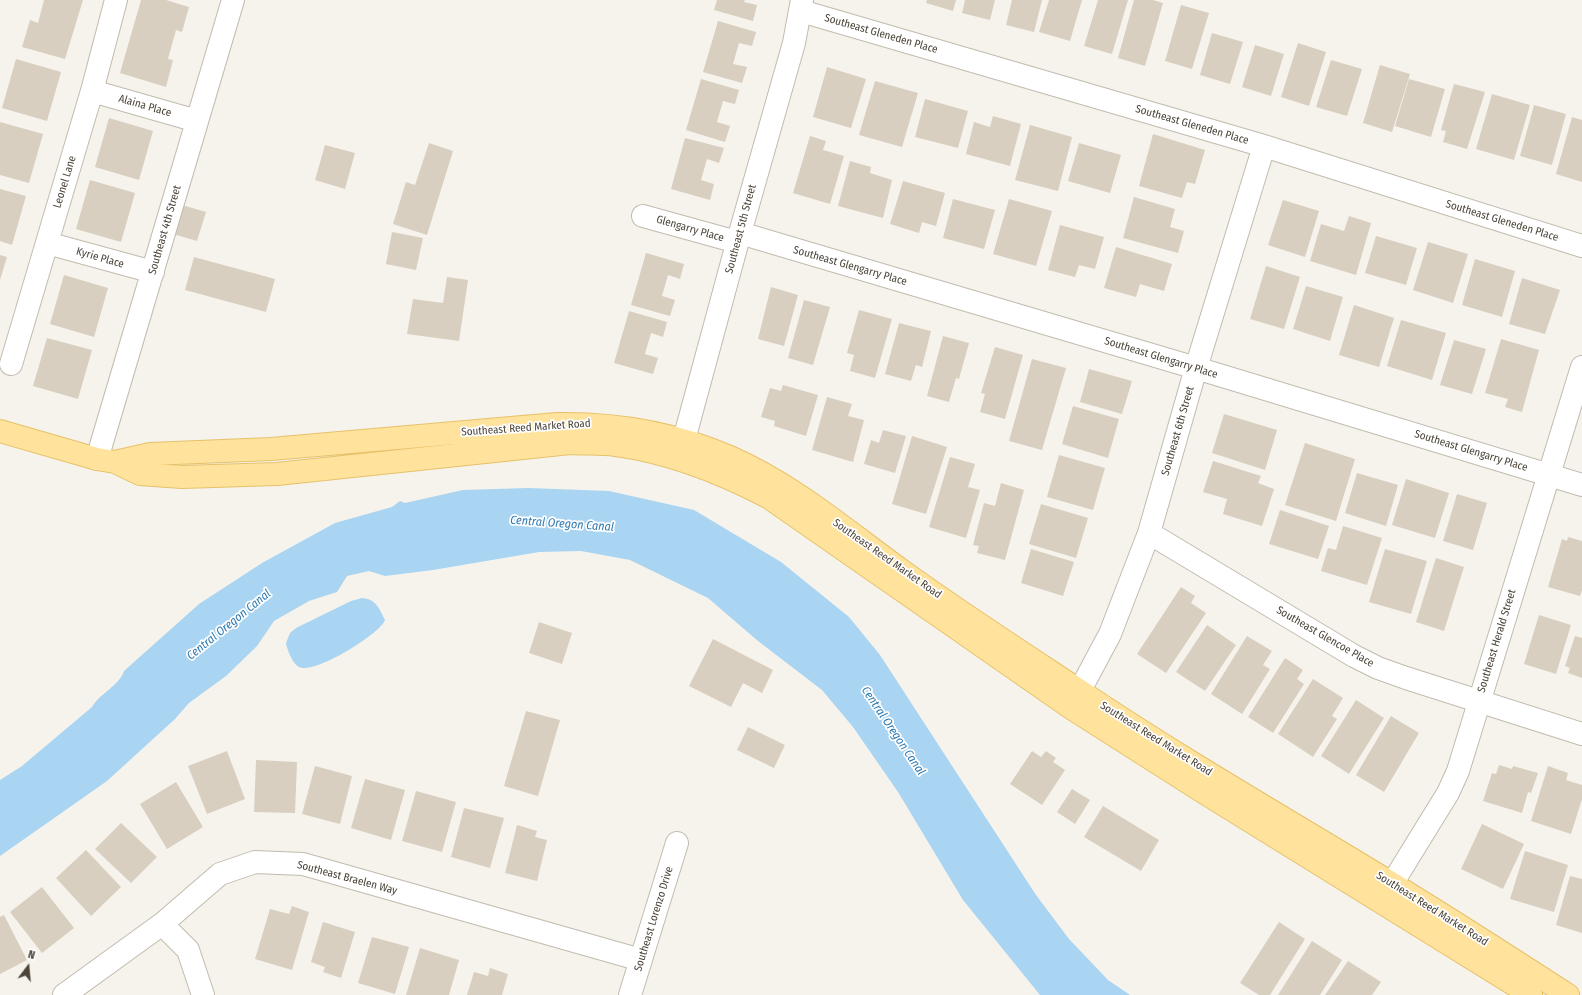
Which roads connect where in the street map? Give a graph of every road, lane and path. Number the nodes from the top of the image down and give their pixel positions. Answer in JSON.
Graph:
{"nodes":[{"id":1,"x":116,"y":0,"type":"edge"},
{"id":2,"x":233,"y":0,"type":"edge"},
{"id":3,"x":801,"y":6,"type":"edge"},
{"id":4,"x":92,"y":91,"type":"junction"},
{"id":5,"x":197,"y":121,"type":"junction"},
{"id":6,"x":1264,"y":146,"type":"junction"},
{"id":7,"x":643,"y":216,"type":"dead end"},
{"id":8,"x":738,"y":238,"type":"junction"},
{"id":9,"x":47,"y":243,"type":"junction"},
{"id":10,"x":1582,"y":246,"type":"edge"},
{"id":11,"x":153,"y":272,"type":"junction"},
{"id":12,"x":11,"y":364,"type":"dead end"},
{"id":13,"x":1582,"y":367,"type":"edge"},
{"id":14,"x":1196,"y":368,"type":"junction"},
{"id":15,"x":0,"y":431,"type":"edge"},
{"id":16,"x":682,"y":449,"type":"junction"},
{"id":17,"x":106,"y":461,"type":"junction"},
{"id":18,"x":1548,"y":475,"type":"junction"},
{"id":19,"x":1582,"y":485,"type":"edge"},
{"id":20,"x":1150,"y":533,"type":"junction"},
{"id":21,"x":1076,"y":700,"type":"junction"},
{"id":22,"x":1479,"y":702,"type":"junction"},
{"id":23,"x":1582,"y":734,"type":"edge"},
{"id":24,"x":677,"y":843,"type":"dead end"},
{"id":25,"x":1386,"y":893,"type":"junction"},
{"id":26,"x":162,"y":924,"type":"junction"},
{"id":27,"x":641,"y":960,"type":"junction"},
{"id":28,"x":64,"y":995,"type":"edge"},
{"id":29,"x":203,"y":995,"type":"edge"},
{"id":30,"x":630,"y":995,"type":"edge"},
{"id":31,"x":1531,"y":995,"type":"edge"},
{"id":32,"x":1568,"y":995,"type":"edge"}],
"edges":[{"from":1,"to":4,"type":"street","name":"Leonel Lane"},
{"from":2,"to":5,"type":"street","name":"Southeast 4th Street"},
{"from":3,"to":6,"type":"street","name":"Southeast Gleneden Place"},
{"from":3,"to":8,"type":"street","name":"Southeast 5th Street"},
{"from":4,"to":5,"type":"street","name":"Alaina Place"},
{"from":4,"to":9,"type":"street","name":"Leonel Lane"},
{"from":5,"to":11,"type":"street","name":"Southeast 4th Street"},
{"from":6,"to":10,"type":"street","name":"Southeast Gleneden Place"},
{"from":6,"to":14,"type":"street","name":"Southeast 6th Street"},
{"from":7,"to":8,"type":"street","name":"Glengarry Place"},
{"from":8,"to":14,"type":"street","name":"Southeast Glengarry Place"},
{"from":8,"to":16,"type":"street","name":"Southeast 5th Street"},
{"from":9,"to":11,"type":"street","name":"Kyrie Place"},
{"from":9,"to":12,"type":"street","name":"Leonel Lane"},
{"from":11,"to":17,"type":"street","name":"Southeast 4th Street"},
{"from":13,"to":18,"type":"street","name":"Southeast Herald Street"},
{"from":14,"to":18,"type":"street","name":"Southeast Glengarry Place"},
{"from":14,"to":20,"type":"street","name":"Southeast 6th Street"},
{"from":15,"to":17,"type":"main road","name":"Southeast Reed Market Road"},
{"from":16,"to":17,"type":"main road","name":"Southeast Reed Market Road"},
{"from":16,"to":21,"type":"main road","name":"Southeast Reed Market Road"},
{"from":18,"to":19,"type":"street","name":"Southeast Glengarry Place"},
{"from":18,"to":22,"type":"street","name":"Southeast Herald Street"},
{"from":20,"to":21,"type":"street","name":"Southeast 6th Street"},
{"from":20,"to":22,"type":"street","name":"Southeast Glencoe Place"},
{"from":21,"to":25,"type":"main road","name":"Southeast Reed Market Road"},
{"from":22,"to":23,"type":"street","name":"Southeast Glencoe Place"},
{"from":22,"to":25,"type":"street","name":"Southeast Herald Street"},
{"from":24,"to":27,"type":"street","name":"Southeast Lorenzo Drive"},
{"from":25,"to":31,"type":"main road","name":"Southeast Reed Market Road"},
{"from":25,"to":32,"type":"main road","name":"Southeast Reed Market Road"},
{"from":26,"to":27,"type":"street","name":"Southeast Braelen Way"},
{"from":26,"to":28,"type":"street","name":"Southeast Braelen Way"},
{"from":26,"to":29,"type":"street"},
{"from":27,"to":30,"type":"street","name":"Southeast Lorenzo Drive"}]}
